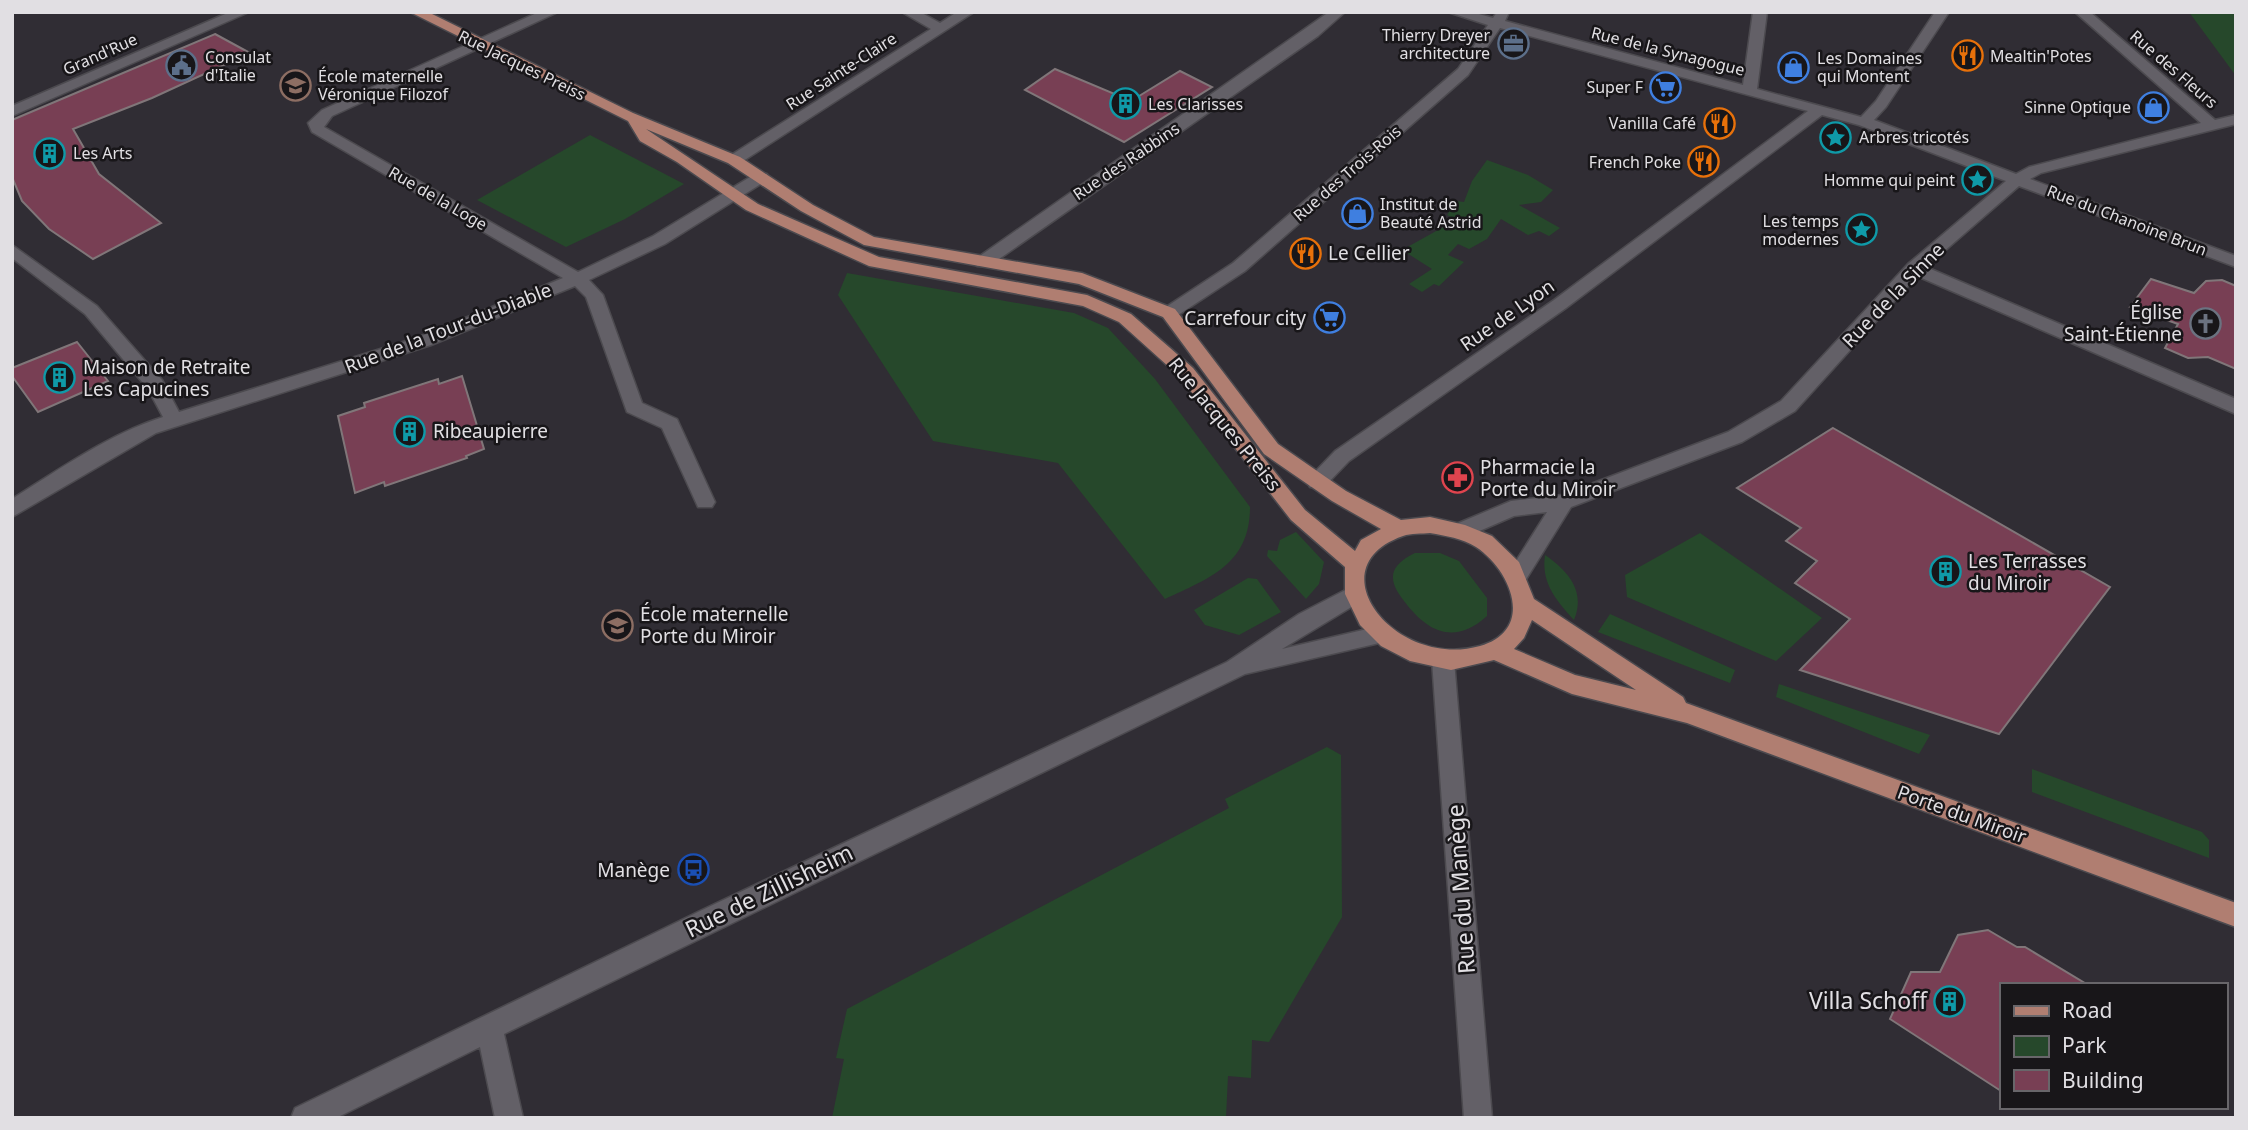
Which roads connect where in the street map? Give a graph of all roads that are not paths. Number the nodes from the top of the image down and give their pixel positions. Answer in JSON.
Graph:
{"nodes":[{"id":1,"x":242,"y":12,"type":"edge"},
{"id":2,"x":417,"y":12,"type":"edge"},
{"id":3,"x":551,"y":12,"type":"edge"},
{"id":4,"x":909,"y":12,"type":"edge"},
{"id":5,"x":967,"y":12,"type":"edge"},
{"id":6,"x":1338,"y":12,"type":"edge"},
{"id":7,"x":1455,"y":12,"type":"edge"},
{"id":8,"x":1760,"y":12,"type":"edge"},
{"id":9,"x":1942,"y":12,"type":"edge"},
{"id":10,"x":2082,"y":12,"type":"edge"},
{"id":11,"x":1501,"y":18,"type":"edge"},
{"id":12,"x":940,"y":28,"type":"junction"},
{"id":13,"x":480,"y":43,"type":"junction"},
{"id":14,"x":1750,"y":90,"type":"junction"},
{"id":15,"x":1819,"y":110,"type":"junction"},
{"id":16,"x":12,"y":112,"type":"edge"},
{"id":17,"x":628,"y":116,"type":"junction"},
{"id":18,"x":2236,"y":119,"type":"edge"},
{"id":19,"x":1864,"y":122,"type":"junction"},
{"id":20,"x":2211,"y":124,"type":"junction"},
{"id":21,"x":684,"y":159,"type":"junction"},
{"id":22,"x":734,"y":160,"type":"junction"},
{"id":23,"x":761,"y":177,"type":"junction"},
{"id":24,"x":2019,"y":178,"type":"junction"},
{"id":25,"x":734,"y":195,"type":"junction"},
{"id":26,"x":12,"y":250,"type":"edge"},
{"id":27,"x":876,"y":262,"type":"junction"},
{"id":28,"x":983,"y":262,"type":"junction"},
{"id":29,"x":2236,"y":262,"type":"edge"},
{"id":30,"x":1914,"y":268,"type":"junction"},
{"id":31,"x":577,"y":279,"type":"junction"},
{"id":32,"x":1169,"y":313,"type":"junction"},
{"id":33,"x":2236,"y":407,"type":"edge"},
{"id":34,"x":174,"y":419,"type":"junction"},
{"id":35,"x":1317,"y":482,"type":"junction"},
{"id":36,"x":705,"y":502,"type":"dead end"},
{"id":37,"x":1564,"y":502,"type":"junction"},
{"id":38,"x":12,"y":509,"type":"edge"},
{"id":39,"x":1398,"y":529,"type":"junction"},
{"id":40,"x":1461,"y":531,"type":"junction"},
{"id":41,"x":1357,"y":565,"type":"junction"},
{"id":42,"x":1518,"y":575,"type":"junction"},
{"id":43,"x":1355,"y":594,"type":"junction"},
{"id":44,"x":1525,"y":604,"type":"junction"},
{"id":45,"x":1380,"y":635,"type":"junction"},
{"id":46,"x":1495,"y":651,"type":"junction"},
{"id":47,"x":1443,"y":660,"type":"junction"},
{"id":48,"x":1236,"y":668,"type":"junction"},
{"id":49,"x":1688,"y":713,"type":"junction"},
{"id":50,"x":2236,"y":915,"type":"edge"},
{"id":51,"x":489,"y":1027,"type":"junction"},
{"id":52,"x":304,"y":1118,"type":"edge"},
{"id":53,"x":509,"y":1118,"type":"edge"},
{"id":54,"x":1478,"y":1118,"type":"edge"}],
"edges":[{"from":1,"to":16,"type":"street","name":"Grand'Rue"},
{"from":2,"to":13,"type":"main road","name":"Rue Jacques Preiss"},
{"from":3,"to":13,"type":"street"},
{"from":4,"to":12,"type":"street"},
{"from":5,"to":12,"type":"street","name":"Rue Sainte-Claire"},
{"from":6,"to":28,"type":"street","name":"Rue des Rabbins"},
{"from":7,"to":11,"type":"street","name":"Rue de la Synagogue"},
{"from":8,"to":14,"type":"street"},
{"from":9,"to":19,"type":"street"},
{"from":10,"to":20,"type":"street","name":"Rue des Fleurs"},
{"from":11,"to":14,"type":"street","name":"Rue de la Synagogue"},
{"from":11,"to":32,"type":"street","name":"Rue des Trois-Rois"},
{"from":12,"to":22,"type":"street","name":"Rue Sainte-Claire"},
{"from":13,"to":17,"type":"main road","name":"Rue Jacques Preiss"},
{"from":13,"to":31,"type":"street","name":"Rue de la Loge"},
{"from":14,"to":15,"type":"street","name":"Rue de la Synagogue"},
{"from":15,"to":19,"type":"street","name":"Rue de la Synagogue"},
{"from":15,"to":35,"type":"street","name":"Rue de Lyon"},
{"from":17,"to":21,"type":"main road","name":"Rue Jacques Preiss"},
{"from":17,"to":22,"type":"main road","name":"Rue Jacques Preiss"},
{"from":18,"to":20,"type":"street","name":"Rue de la Sinne"},
{"from":19,"to":24,"type":"street","name":"Rue du Chanoine Brun"},
{"from":20,"to":24,"type":"street","name":"Rue de la Sinne"},
{"from":21,"to":22,"type":"main road","name":"Rue Jacques Preiss"},
{"from":21,"to":25,"type":"main road","name":"Rue Jacques Preiss"},
{"from":22,"to":23,"type":"main road","name":"Rue Jacques Preiss"},
{"from":23,"to":25,"type":"street","name":"Rue de la Tour-du-Diable"},
{"from":23,"to":28,"type":"main road","name":"Rue Jacques Preiss"},
{"from":24,"to":29,"type":"street","name":"Rue du Chanoine Brun"},
{"from":24,"to":30,"type":"street","name":"Rue de la Sinne"},
{"from":25,"to":27,"type":"main road","name":"Rue Jacques Preiss"},
{"from":25,"to":31,"type":"street","name":"Rue de la Tour-du-Diable"},
{"from":26,"to":34,"type":"street"},
{"from":27,"to":28,"type":"main road","name":"Rue Jacques Preiss"},
{"from":27,"to":41,"type":"main road","name":"Rue Jacques Preiss"},
{"from":28,"to":32,"type":"main road","name":"Rue Jacques Preiss"},
{"from":30,"to":33,"type":"street"},
{"from":30,"to":37,"type":"street","name":"Rue de la Sinne"},
{"from":31,"to":34,"type":"street","name":"Rue de la Tour-du-Diable"},
{"from":31,"to":36,"type":"street","name":"Rue de la Tour-du-Diable"},
{"from":32,"to":35,"type":"main road","name":"Rue Jacques Preiss"},
{"from":34,"to":38,"type":"street","name":"Rue de la Tour-du-Diable"},
{"from":35,"to":39,"type":"main road","name":"Rue Jacques Preiss"},
{"from":37,"to":40,"type":"street","name":"Rue de la Sinne"},
{"from":37,"to":42,"type":"street"},
{"from":39,"to":40,"type":"main road"},
{"from":39,"to":41,"type":"main road"},
{"from":40,"to":42,"type":"main road"},
{"from":41,"to":43,"type":"main road"},
{"from":42,"to":44,"type":"main road"},
{"from":43,"to":45,"type":"main road"},
{"from":43,"to":48,"type":"street","name":"Rue de Zillisheim"},
{"from":44,"to":46,"type":"main road"},
{"from":44,"to":49,"type":"main road","name":"Porte du Miroir"},
{"from":45,"to":47,"type":"main road"},
{"from":45,"to":48,"type":"street","name":"Rue de Zillisheim"},
{"from":46,"to":47,"type":"main road"},
{"from":46,"to":49,"type":"main road","name":"Porte du Miroir"},
{"from":47,"to":54,"type":"street","name":"Rue du Manège"},
{"from":48,"to":51,"type":"street","name":"Rue de Zillisheim"},
{"from":49,"to":50,"type":"main road","name":"Porte du Miroir"},
{"from":51,"to":52,"type":"street","name":"Rue de Zillisheim"},
{"from":51,"to":53,"type":"street"}]}
